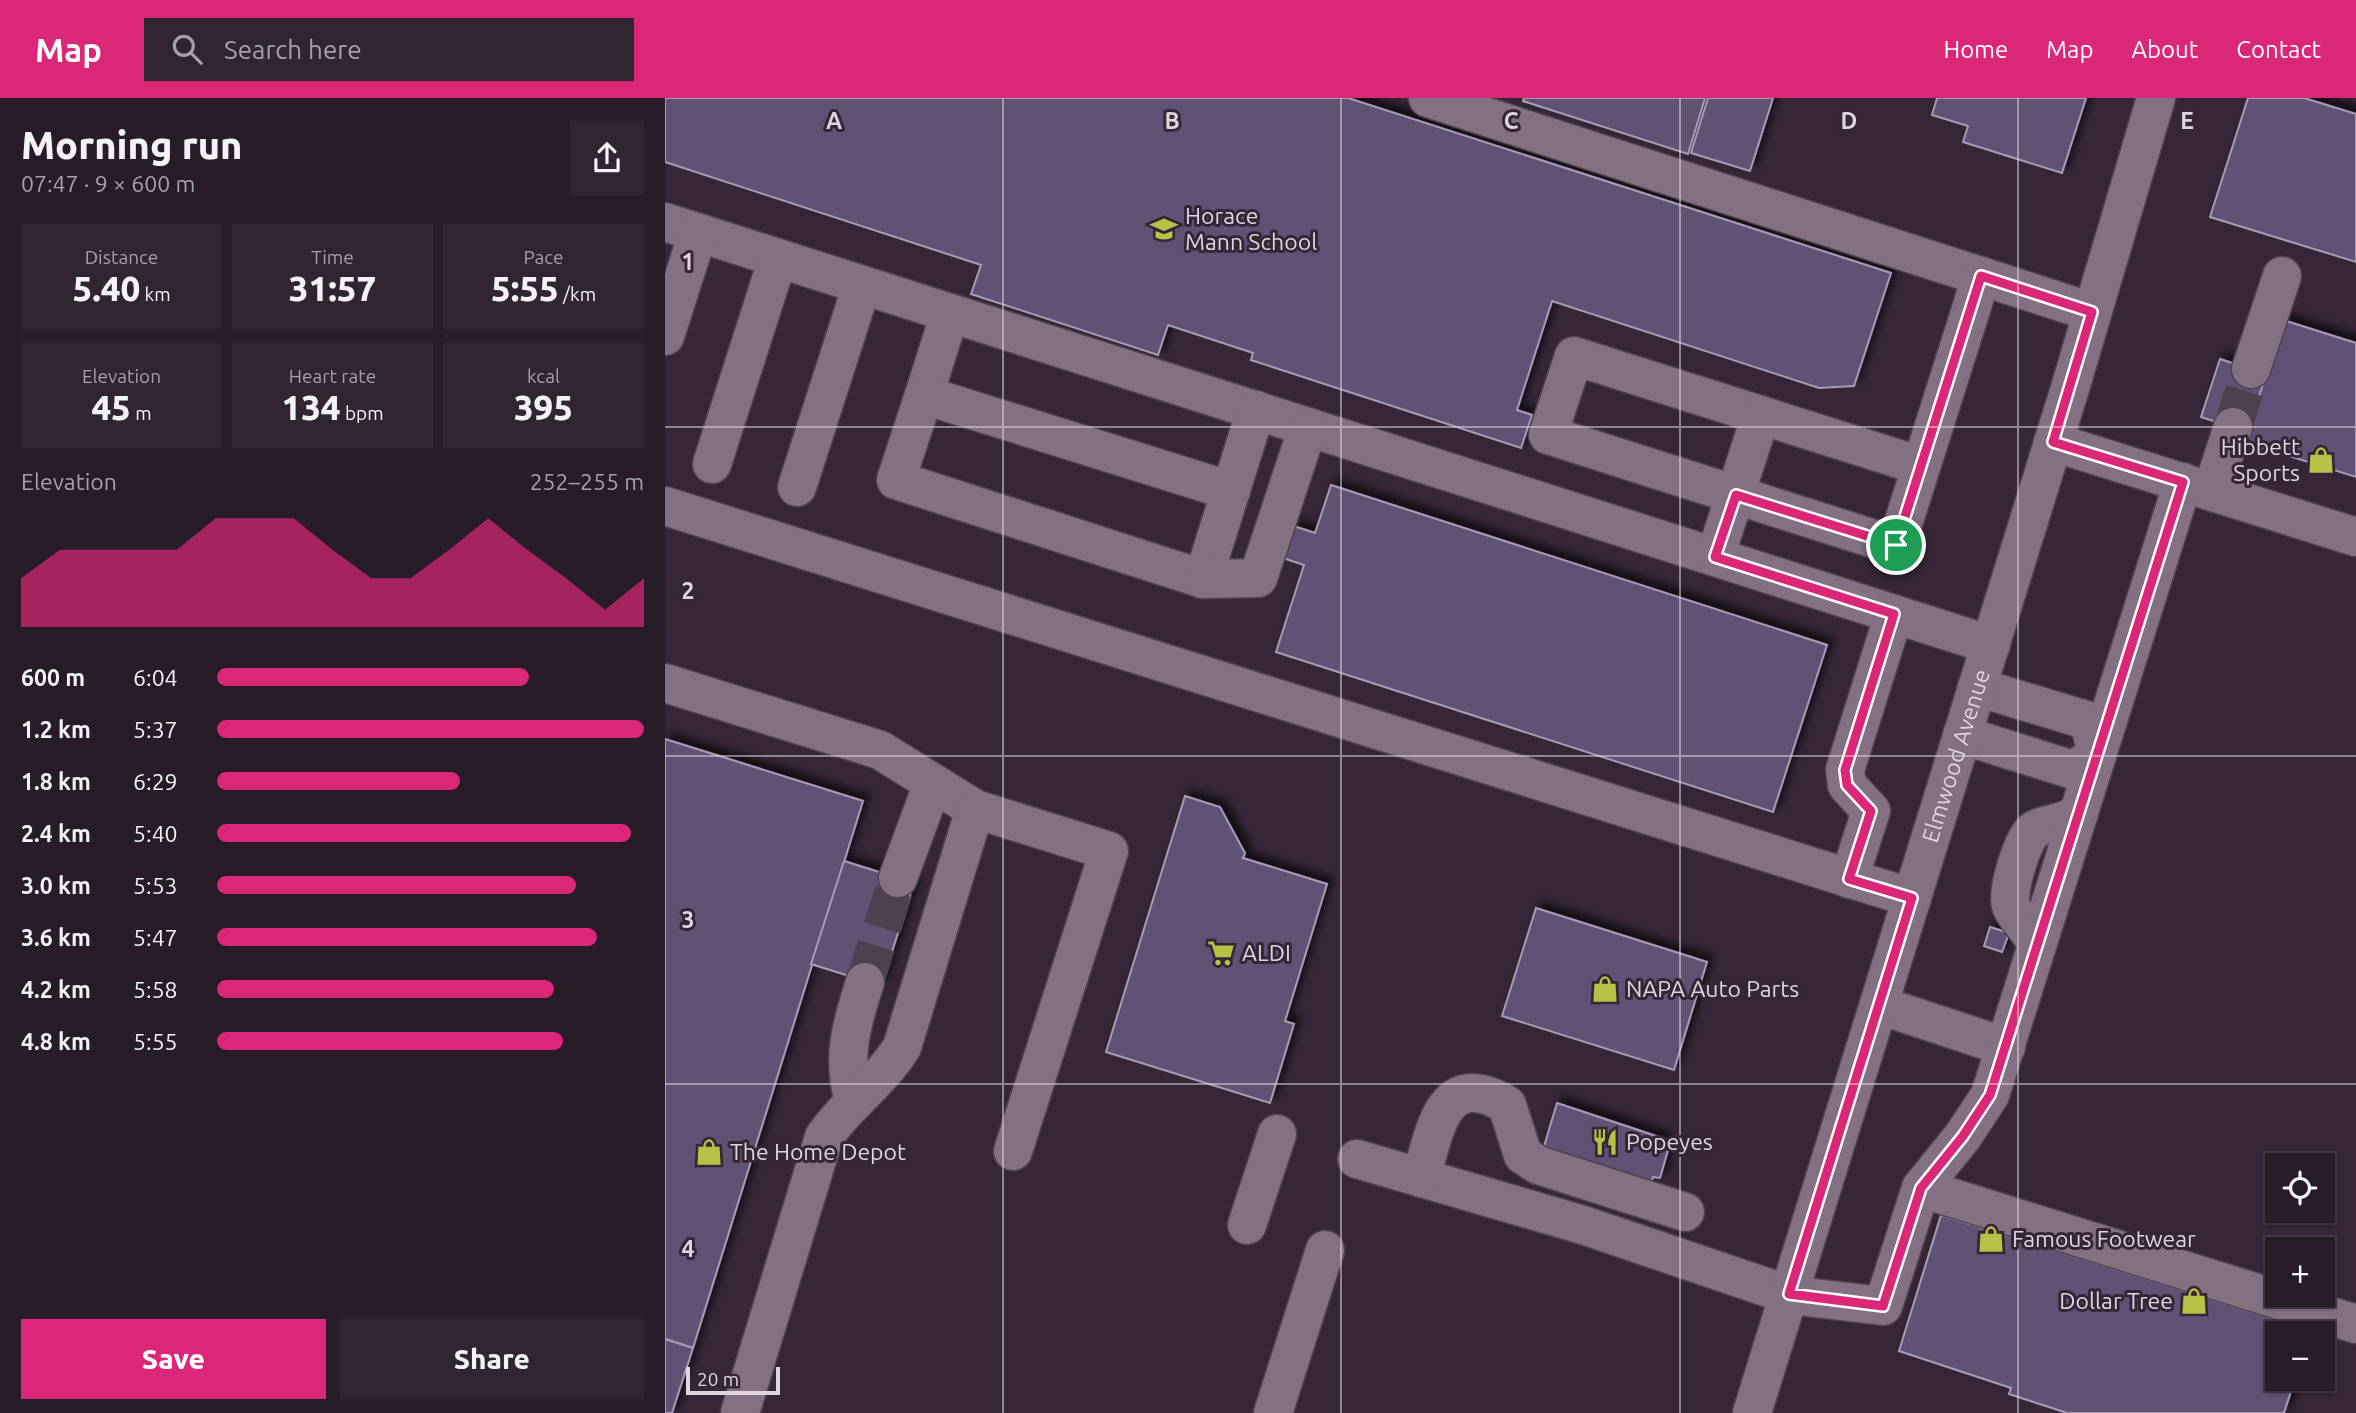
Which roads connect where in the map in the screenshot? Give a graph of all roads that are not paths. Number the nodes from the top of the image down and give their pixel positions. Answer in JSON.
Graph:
{"nodes":[{"id":1,"x":1428,"y":98,"type":"edge"},
{"id":2,"x":2156,"y":98,"type":"edge"},
{"id":3,"x":682,"y":228,"type":"edge"},
{"id":4,"x":778,"y":258,"type":"junction"},
{"id":5,"x":1981,"y":276,"type":"junction"},
{"id":6,"x":2282,"y":276,"type":"dead end"},
{"id":7,"x":862,"y":285,"type":"junction"},
{"id":8,"x":2092,"y":312,"type":"junction"},
{"id":9,"x":950,"y":313,"type":"junction"},
{"id":10,"x":665,"y":336,"type":"edge"},
{"id":11,"x":2251,"y":369,"type":"tunnel mouth"},
{"id":12,"x":924,"y":395,"type":"junction"},
{"id":13,"x":1256,"y":410,"type":"junction"},
{"id":14,"x":1761,"y":415,"type":"junction"},
{"id":15,"x":1308,"y":427,"type":"junction"},
{"id":16,"x":2233,"y":427,"type":"tunnel mouth"},
{"id":17,"x":2053,"y":442,"type":"junction"},
{"id":18,"x":712,"y":464,"type":"dead end"},
{"id":19,"x":1921,"y":466,"type":"junction"},
{"id":20,"x":797,"y":487,"type":"dead end"},
{"id":21,"x":2198,"y":487,"type":"junction"},
{"id":22,"x":1231,"y":491,"type":"junction"},
{"id":23,"x":1736,"y":495,"type":"junction"},
{"id":24,"x":665,"y":506,"type":"edge"},
{"id":25,"x":2356,"y":537,"type":"edge"},
{"id":26,"x":1715,"y":557,"type":"junction"},
{"id":27,"x":1203,"y":579,"type":"junction"},
{"id":28,"x":1894,"y":614,"type":"junction"},
{"id":29,"x":1991,"y":645,"type":"junction"},
{"id":30,"x":665,"y":683,"type":"edge"},
{"id":31,"x":1977,"y":687,"type":"junction"},
{"id":32,"x":1962,"y":735,"type":"junction"},
{"id":33,"x":2098,"y":755,"type":"junction"},
{"id":34,"x":933,"y":783,"type":"junction"},
{"id":35,"x":975,"y":809,"type":"junction"},
{"id":36,"x":898,"y":878,"type":"tunnel mouth"},
{"id":37,"x":1849,"y":879,"type":"junction"},
{"id":38,"x":1912,"y":898,"type":"junction"},
{"id":39,"x":865,"y":982,"type":"tunnel mouth"},
{"id":40,"x":1879,"y":1005,"type":"junction"},
{"id":41,"x":2006,"y":1047,"type":"junction"},
{"id":42,"x":854,"y":1100,"type":"junction"},
{"id":43,"x":1276,"y":1134,"type":"dead end"},
{"id":44,"x":1013,"y":1151,"type":"dead end"},
{"id":45,"x":1357,"y":1159,"type":"dead end"},
{"id":46,"x":1422,"y":1178,"type":"junction"},
{"id":47,"x":1921,"y":1188,"type":"junction"},
{"id":48,"x":1685,"y":1212,"type":"dead end"},
{"id":49,"x":1247,"y":1225,"type":"dead end"},
{"id":50,"x":1325,"y":1250,"type":"dead end"},
{"id":51,"x":1789,"y":1294,"type":"junction"},
{"id":52,"x":2356,"y":1324,"type":"edge"},
{"id":53,"x":740,"y":1413,"type":"edge"},
{"id":54,"x":1273,"y":1413,"type":"edge"},
{"id":55,"x":1752,"y":1413,"type":"edge"}],
"edges":[{"from":1,"to":5,"type":"street"},
{"from":2,"to":8,"type":"street","name":"Elmwood Avenue"},
{"from":3,"to":4,"type":"street"},
{"from":3,"to":10,"type":"street"},
{"from":4,"to":7,"type":"street"},
{"from":4,"to":18,"type":"street"},
{"from":5,"to":8,"type":"street"},
{"from":5,"to":19,"type":"street"},
{"from":6,"to":11,"type":"street"},
{"from":7,"to":9,"type":"street"},
{"from":7,"to":20,"type":"street"},
{"from":8,"to":17,"type":"street","name":"Elmwood Avenue"},
{"from":9,"to":12,"type":"street"},
{"from":9,"to":13,"type":"street"},
{"from":12,"to":22,"type":"street"},
{"from":12,"to":27,"type":"street"},
{"from":13,"to":15,"type":"street"},
{"from":13,"to":22,"type":"street"},
{"from":14,"to":19,"type":"street"},
{"from":14,"to":23,"type":"street"},
{"from":14,"to":23,"type":"street"},
{"from":15,"to":26,"type":"street"},
{"from":15,"to":27,"type":"street"},
{"from":16,"to":21,"type":"street"},
{"from":17,"to":21,"type":"street"},
{"from":17,"to":29,"type":"street","name":"Elmwood Avenue"},
{"from":19,"to":23,"type":"street"},
{"from":21,"to":25,"type":"street"},
{"from":21,"to":33,"type":"street"},
{"from":22,"to":27,"type":"street"},
{"from":23,"to":26,"type":"street"},
{"from":24,"to":37,"type":"street"},
{"from":26,"to":28,"type":"street"},
{"from":28,"to":29,"type":"street"},
{"from":28,"to":37,"type":"street"},
{"from":29,"to":31,"type":"street","name":"Elmwood Avenue"},
{"from":30,"to":34,"type":"street"},
{"from":31,"to":32,"type":"street","name":"Elmwood Avenue"},
{"from":31,"to":33,"type":"street"},
{"from":32,"to":33,"type":"street"},
{"from":32,"to":38,"type":"street","name":"Elmwood Avenue"},
{"from":33,"to":41,"type":"street"},
{"from":34,"to":35,"type":"street"},
{"from":34,"to":36,"type":"street"},
{"from":35,"to":42,"type":"street"},
{"from":35,"to":44,"type":"street"},
{"from":37,"to":38,"type":"street"},
{"from":38,"to":40,"type":"street","name":"Elmwood Avenue"},
{"from":39,"to":42,"type":"street"},
{"from":40,"to":41,"type":"street"},
{"from":40,"to":51,"type":"street","name":"Elmwood Avenue"},
{"from":41,"to":47,"type":"street"},
{"from":42,"to":53,"type":"street"},
{"from":43,"to":49,"type":"street"},
{"from":45,"to":46,"type":"street"},
{"from":46,"to":48,"type":"street"},
{"from":46,"to":51,"type":"street"},
{"from":47,"to":51,"type":"street"},
{"from":47,"to":52,"type":"street"},
{"from":50,"to":54,"type":"street"},
{"from":51,"to":55,"type":"street","name":"Elmwood Avenue"}]}
